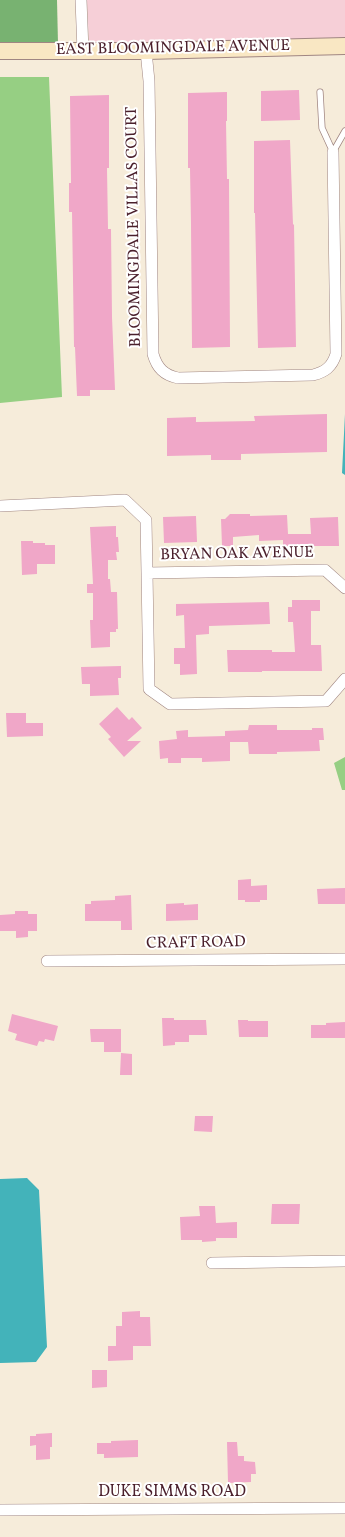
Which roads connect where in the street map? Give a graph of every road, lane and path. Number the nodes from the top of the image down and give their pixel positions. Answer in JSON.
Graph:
{"nodes":[{"id":1,"x":81,"y":0,"type":"edge"},
{"id":2,"x":345,"y":46,"type":"edge"},
{"id":3,"x":0,"y":51,"type":"edge"},
{"id":4,"x":83,"y":51,"type":"junction"},
{"id":5,"x":146,"y":52,"type":"junction"},
{"id":6,"x":320,"y":92,"type":"dead end"},
{"id":7,"x":345,"y":131,"type":"edge"},
{"id":8,"x":333,"y":152,"type":"junction"},
{"id":9,"x":0,"y":506,"type":"edge"},
{"id":10,"x":147,"y":573,"type":"junction"},
{"id":11,"x":345,"y":588,"type":"edge"},
{"id":12,"x":345,"y":679,"type":"edge"},
{"id":13,"x":345,"y":958,"type":"edge"},
{"id":14,"x":47,"y":961,"type":"dead end"},
{"id":15,"x":345,"y":1261,"type":"edge"},
{"id":16,"x":212,"y":1262,"type":"dead end"},
{"id":17,"x":345,"y":1508,"type":"edge"},
{"id":18,"x":0,"y":1510,"type":"edge"}],
"edges":[{"from":1,"to":4,"type":"street"},
{"from":2,"to":5,"type":"main road","name":"EAST BLOOMINGDALE AVENUE"},
{"from":3,"to":4,"type":"main road","name":"EAST BLOOMINGDALE AVENUE"},
{"from":4,"to":5,"type":"main road","name":"EAST BLOOMINGDALE AVENUE"},
{"from":5,"to":8,"type":"street","name":"BLOOMINGDALE VILLAS COURT"},
{"from":6,"to":8,"type":"lane"},
{"from":7,"to":8,"type":"lane"},
{"from":9,"to":10,"type":"street","name":"BRYAN OAK AVENUE"},
{"from":10,"to":11,"type":"street","name":"BRYAN OAK AVENUE"},
{"from":10,"to":12,"type":"street","name":"BRYAN OAK AVENUE"},
{"from":13,"to":14,"type":"street","name":"CRAFT ROAD"},
{"from":15,"to":16,"type":"street"},
{"from":17,"to":18,"type":"street","name":"DUKE SIMMS ROAD"}]}
